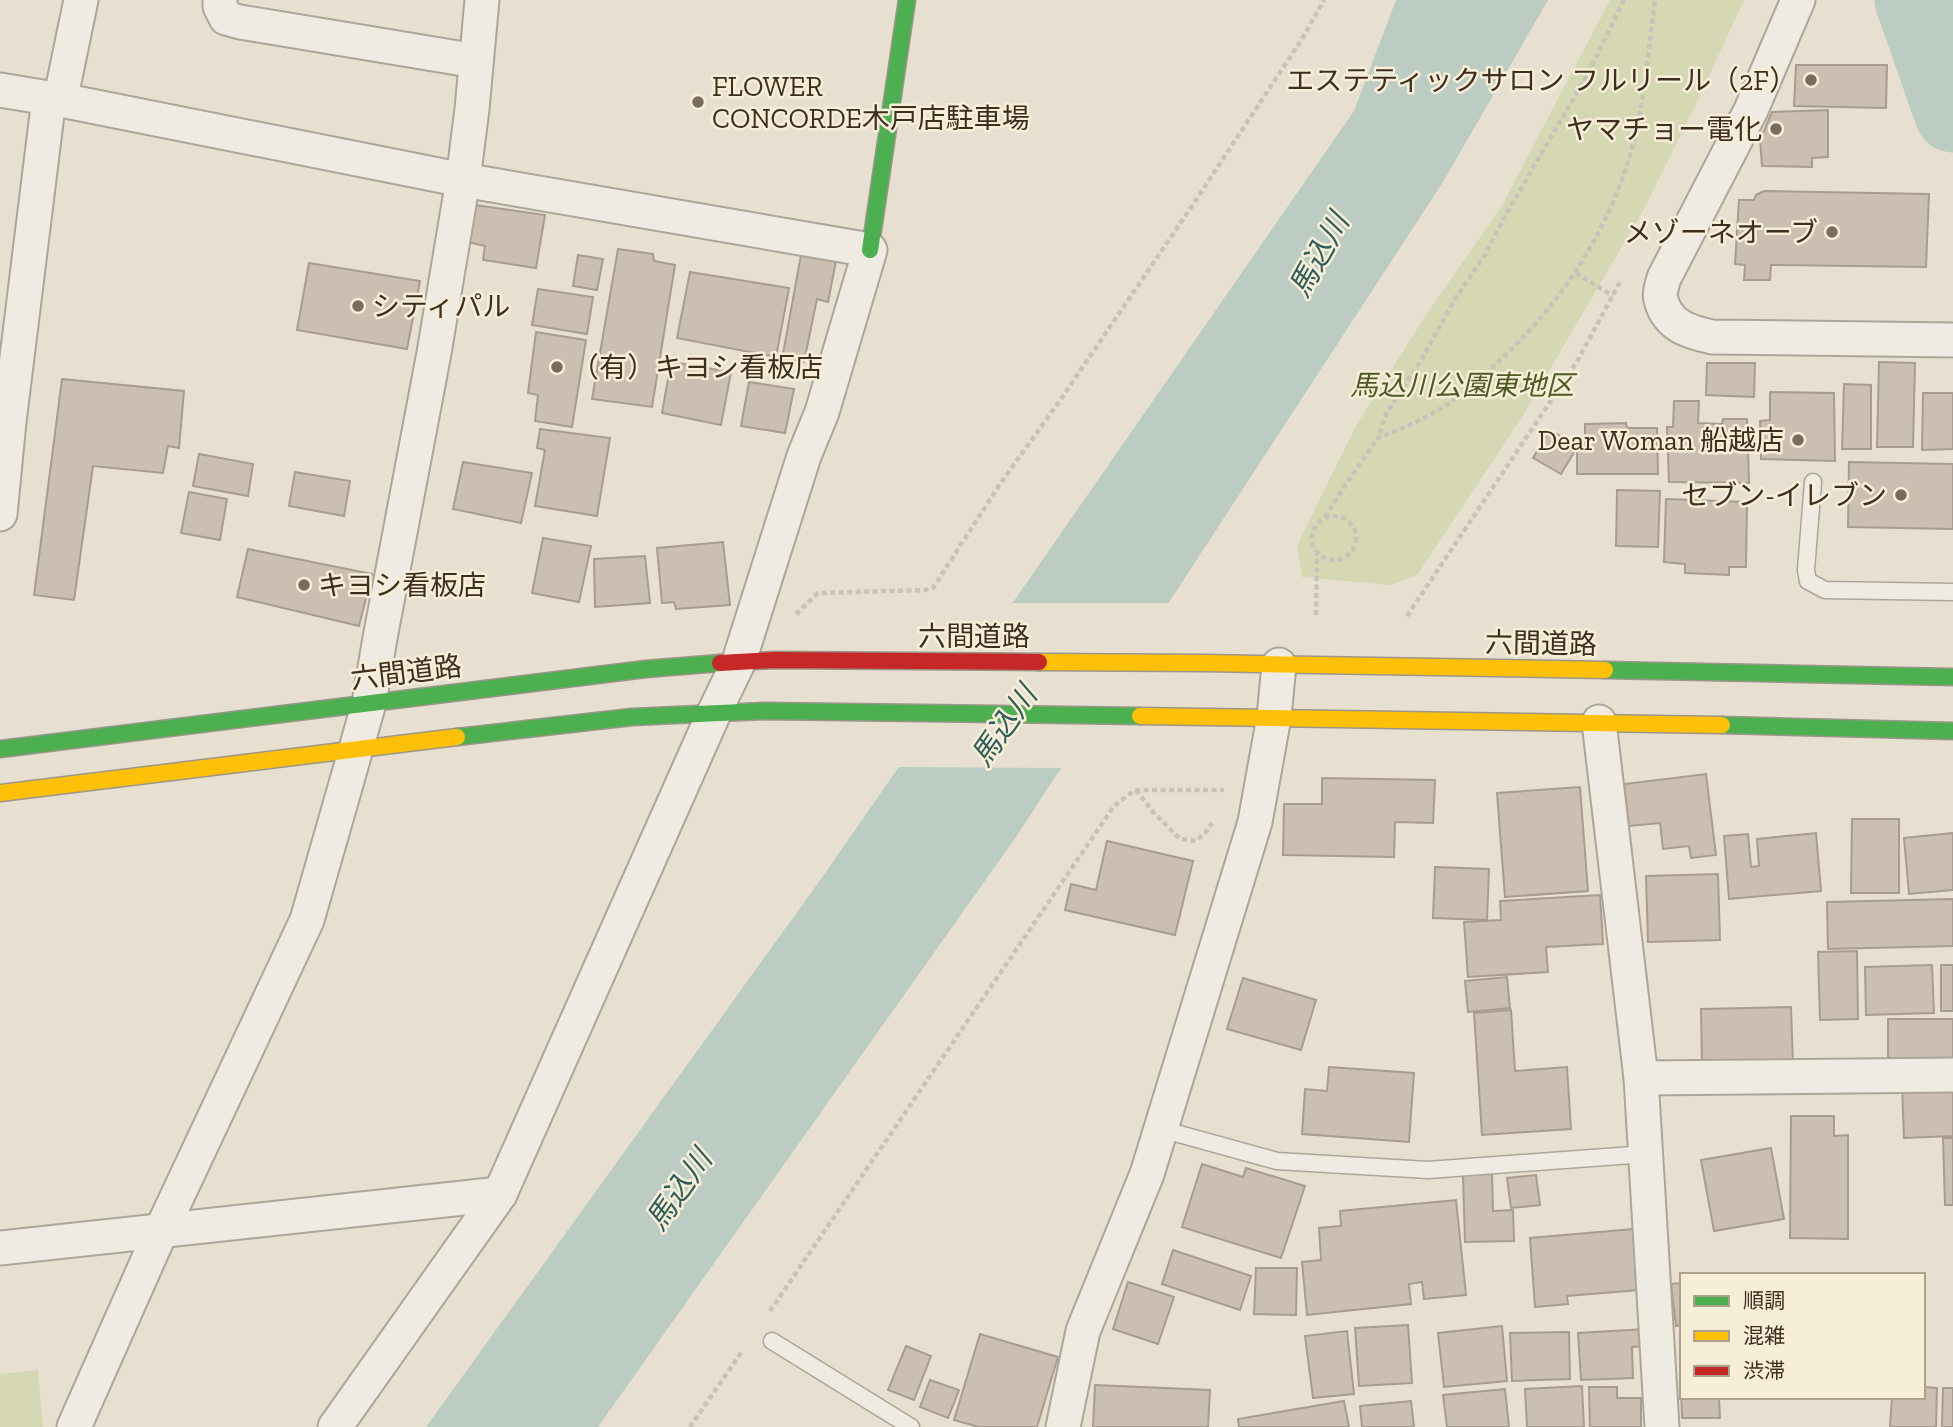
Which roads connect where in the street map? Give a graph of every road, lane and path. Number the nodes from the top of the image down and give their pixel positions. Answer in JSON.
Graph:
{"nodes":[{"id":1,"x":81,"y":0,"type":"edge"},
{"id":2,"x":220,"y":0,"type":"edge"},
{"id":3,"x":482,"y":0,"type":"edge"},
{"id":4,"x":907,"y":0,"type":"edge"},
{"id":5,"x":1324,"y":0,"type":"edge"},
{"id":6,"x":1624,"y":0,"type":"edge"},
{"id":7,"x":1655,"y":0,"type":"edge"},
{"id":8,"x":1798,"y":0,"type":"edge"},
{"id":9,"x":476,"y":61,"type":"junction"},
{"id":10,"x":0,"y":90,"type":"edge"},
{"id":11,"x":55,"y":99,"type":"junction"},
{"id":12,"x":463,"y":180,"type":"junction"},
{"id":13,"x":870,"y":250,"type":"junction"},
{"id":14,"x":1576,"y":273,"type":"junction"},
{"id":15,"x":1625,"y":273,"type":"dead end"},
{"id":16,"x":1613,"y":296,"type":"junction"},
{"id":17,"x":1953,"y":340,"type":"edge"},
{"id":18,"x":1378,"y":438,"type":"junction"},
{"id":19,"x":1813,"y":482,"type":"dead end"},
{"id":20,"x":0,"y":514,"type":"edge"},
{"id":21,"x":1325,"y":517,"type":"junction"},
{"id":22,"x":1317,"y":553,"type":"junction"},
{"id":23,"x":1953,"y":592,"type":"edge"},
{"id":24,"x":796,"y":614,"type":"dead end"},
{"id":25,"x":1316,"y":615,"type":"dead end"},
{"id":26,"x":1407,"y":615,"type":"dead end"},
{"id":27,"x":739,"y":661,"type":"junction"},
{"id":28,"x":1279,"y":666,"type":"junction"},
{"id":29,"x":1953,"y":677,"type":"edge"},
{"id":30,"x":369,"y":703,"type":"junction"},
{"id":31,"x":714,"y":713,"type":"junction"},
{"id":32,"x":1274,"y":717,"type":"junction"},
{"id":33,"x":1599,"y":722,"type":"junction"},
{"id":34,"x":1953,"y":730,"type":"edge"},
{"id":35,"x":356,"y":748,"type":"junction"},
{"id":36,"x":0,"y":749,"type":"edge"},
{"id":37,"x":1135,"y":790,"type":"junction"},
{"id":38,"x":0,"y":793,"type":"edge"},
{"id":39,"x":1224,"y":797,"type":"dead end"},
{"id":40,"x":1217,"y":813,"type":"dead end"},
{"id":41,"x":1953,"y":1075,"type":"edge"},
{"id":42,"x":1641,"y":1078,"type":"junction"},
{"id":43,"x":1161,"y":1129,"type":"junction"},
{"id":44,"x":1646,"y":1154,"type":"junction"},
{"id":45,"x":500,"y":1194,"type":"junction"},
{"id":46,"x":161,"y":1231,"type":"junction"},
{"id":47,"x":0,"y":1248,"type":"edge"},
{"id":48,"x":769,"y":1312,"type":"dead end"},
{"id":49,"x":772,"y":1341,"type":"dead end"},
{"id":50,"x":745,"y":1347,"type":"dead end"},
{"id":51,"x":74,"y":1427,"type":"edge"},
{"id":52,"x":335,"y":1427,"type":"edge"},
{"id":53,"x":690,"y":1427,"type":"edge"},
{"id":54,"x":911,"y":1427,"type":"edge"},
{"id":55,"x":1063,"y":1427,"type":"edge"},
{"id":56,"x":1662,"y":1427,"type":"edge"}],
"edges":[{"from":1,"to":11,"type":"street"},
{"from":2,"to":9,"type":"street"},
{"from":3,"to":9,"type":"street"},
{"from":4,"to":13,"type":"street"},
{"from":5,"to":24,"type":"path"},
{"from":6,"to":18,"type":"path"},
{"from":7,"to":14,"type":"path"},
{"from":8,"to":17,"type":"street"},
{"from":9,"to":12,"type":"street"},
{"from":10,"to":11,"type":"street"},
{"from":11,"to":12,"type":"street"},
{"from":11,"to":20,"type":"street"},
{"from":12,"to":13,"type":"street"},
{"from":12,"to":30,"type":"street"},
{"from":13,"to":27,"type":"street"},
{"from":14,"to":16,"type":"path"},
{"from":14,"to":18,"type":"path"},
{"from":15,"to":16,"type":"path"},
{"from":16,"to":26,"type":"path"},
{"from":18,"to":21,"type":"path"},
{"from":19,"to":23,"type":"lane"},
{"from":21,"to":22,"type":"path"},
{"from":21,"to":22,"type":"path"},
{"from":22,"to":25,"type":"path"},
{"from":27,"to":28,"type":"street","name":"六間道路"},
{"from":27,"to":30,"type":"street","name":"六間道路"},
{"from":27,"to":31,"type":"street"},
{"from":28,"to":29,"type":"street","name":"六間道路"},
{"from":28,"to":32,"type":"street"},
{"from":30,"to":35,"type":"street"},
{"from":30,"to":36,"type":"street","name":"六間道路"},
{"from":31,"to":32,"type":"street"},
{"from":31,"to":35,"type":"street"},
{"from":31,"to":45,"type":"street"},
{"from":32,"to":33,"type":"street"},
{"from":32,"to":43,"type":"street"},
{"from":33,"to":34,"type":"street"},
{"from":33,"to":42,"type":"street"},
{"from":35,"to":38,"type":"street"},
{"from":35,"to":46,"type":"street"},
{"from":37,"to":39,"type":"path"},
{"from":37,"to":40,"type":"path"},
{"from":37,"to":48,"type":"path"},
{"from":41,"to":42,"type":"street"},
{"from":42,"to":44,"type":"street"},
{"from":43,"to":44,"type":"lane"},
{"from":43,"to":55,"type":"street"},
{"from":44,"to":56,"type":"street"},
{"from":45,"to":46,"type":"street"},
{"from":45,"to":52,"type":"street"},
{"from":46,"to":47,"type":"street"},
{"from":46,"to":51,"type":"street"},
{"from":49,"to":54,"type":"lane"},
{"from":50,"to":53,"type":"path"}]}
